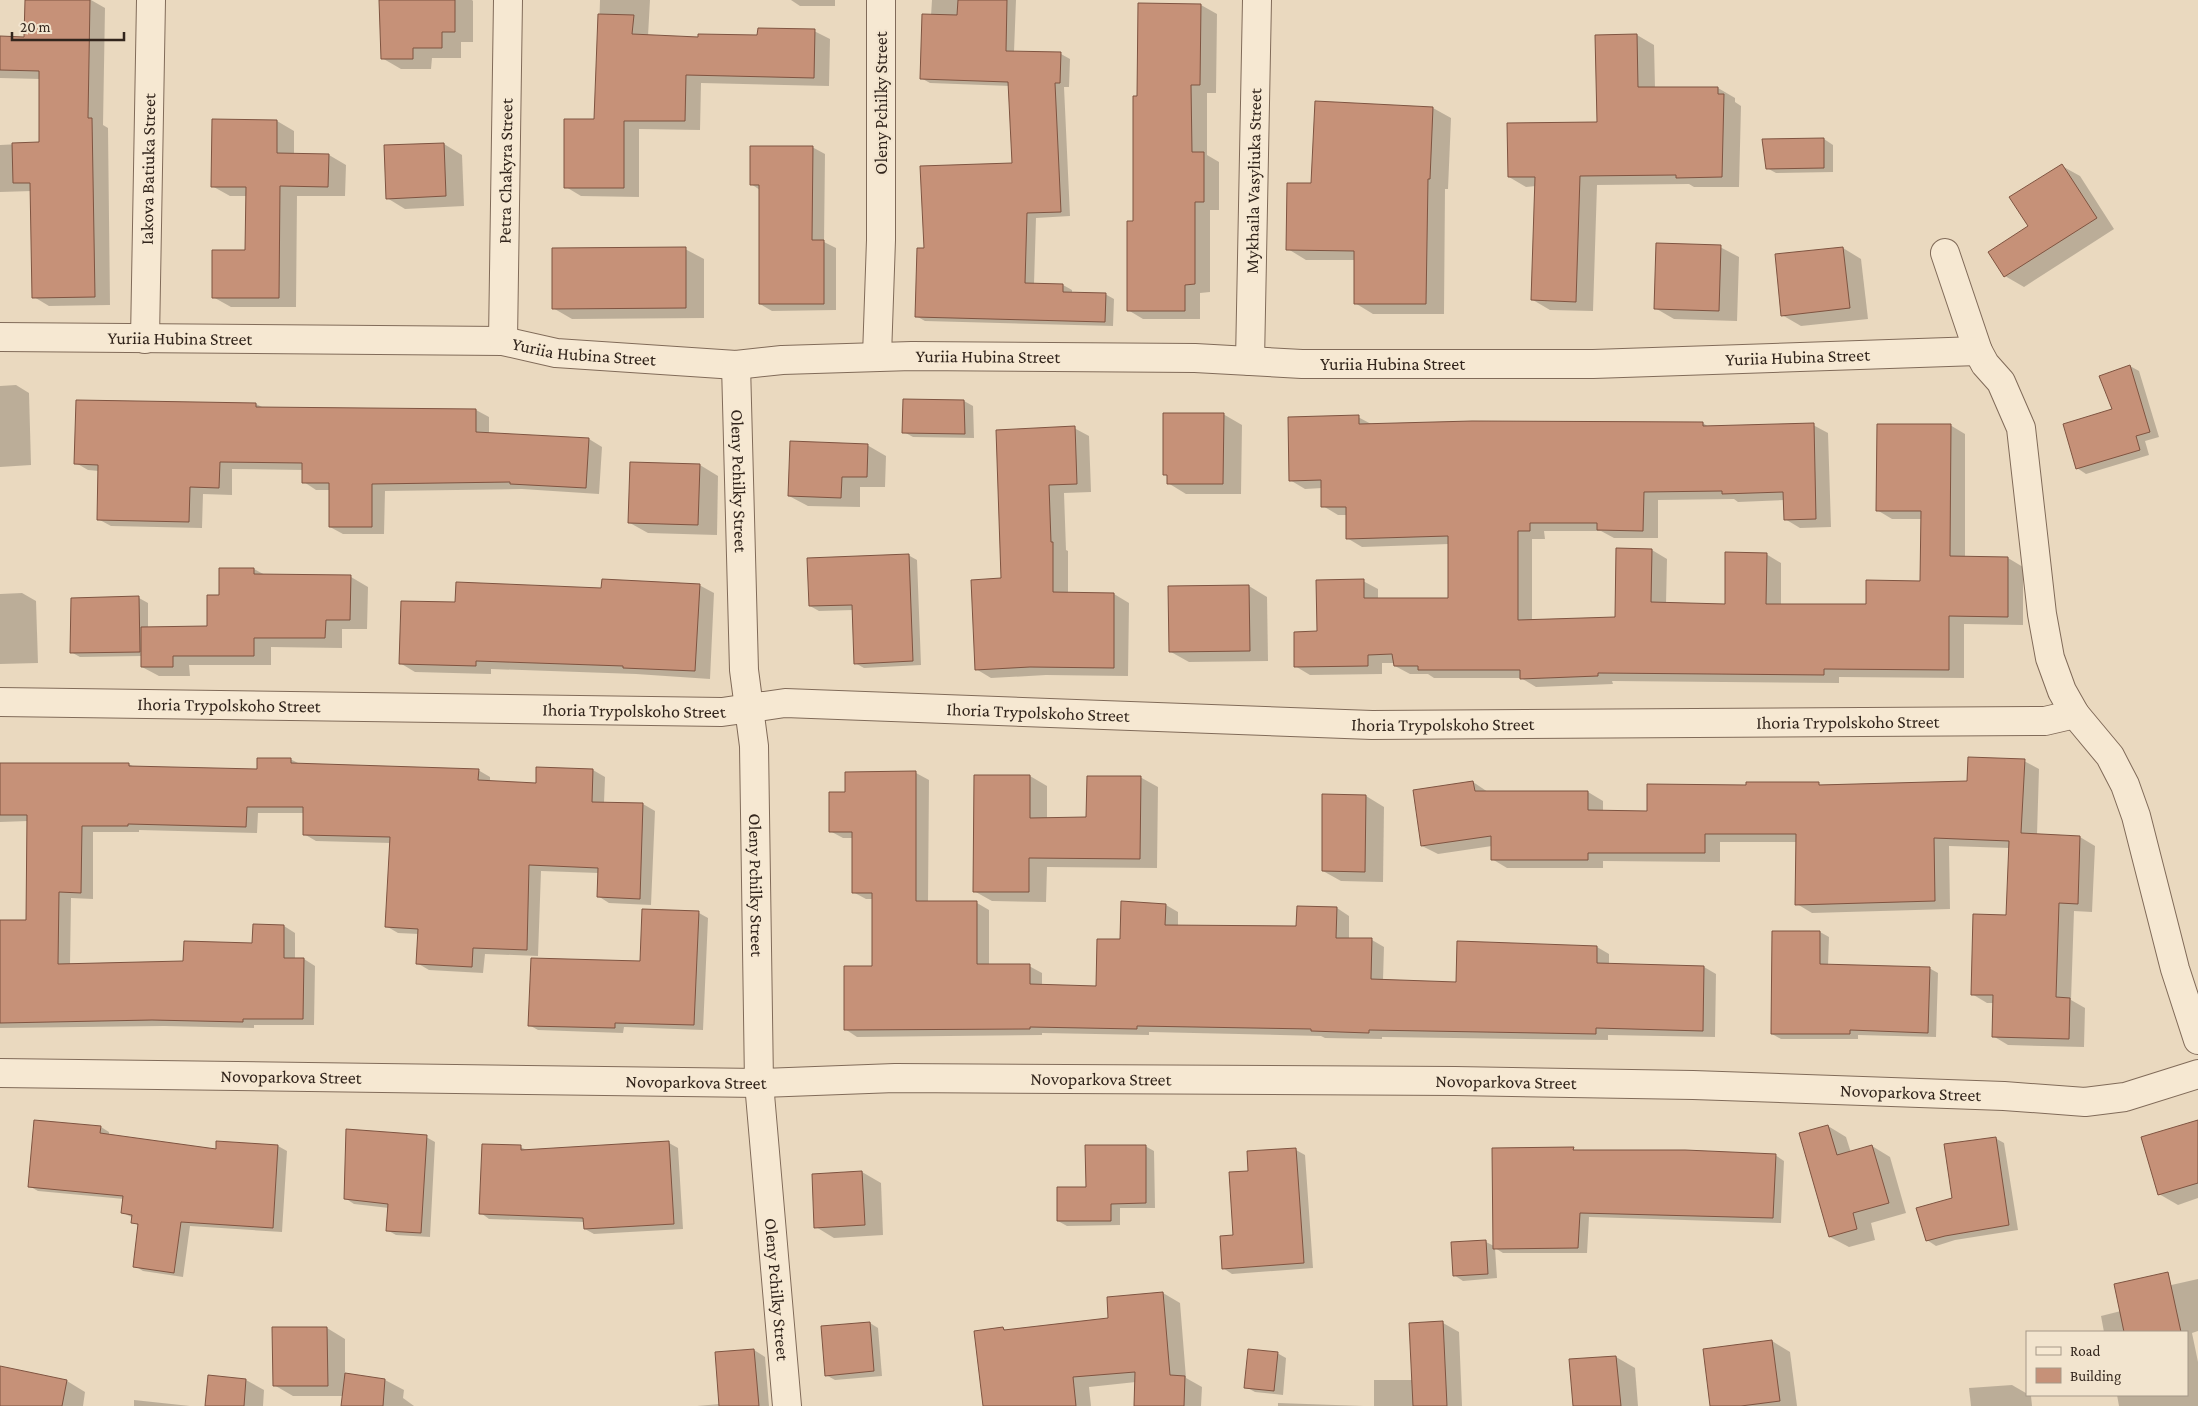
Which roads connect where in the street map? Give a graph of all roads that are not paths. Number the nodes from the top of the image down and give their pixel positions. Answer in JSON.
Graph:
{"nodes":[{"id":1,"x":151,"y":0,"type":"edge"},
{"id":2,"x":508,"y":0,"type":"edge"},
{"id":3,"x":881,"y":0,"type":"edge"},
{"id":4,"x":1257,"y":0,"type":"edge"},
{"id":5,"x":1945,"y":253,"type":"dead end"},
{"id":6,"x":0,"y":337,"type":"edge"},
{"id":7,"x":145,"y":339,"type":"junction"},
{"id":8,"x":503,"y":341,"type":"junction"},
{"id":9,"x":1978,"y":351,"type":"junction"},
{"id":10,"x":877,"y":356,"type":"junction"},
{"id":11,"x":1250,"y":361,"type":"junction"},
{"id":12,"x":736,"y":365,"type":"junction"},
{"id":13,"x":0,"y":702,"type":"edge"},
{"id":14,"x":749,"y":708,"type":"junction"},
{"id":15,"x":2075,"y":714,"type":"junction"},
{"id":16,"x":2198,"y":1040,"type":"edge"},
{"id":17,"x":0,"y":1073,"type":"edge"},
{"id":18,"x":2198,"y":1074,"type":"edge"},
{"id":19,"x":759,"y":1083,"type":"junction"},
{"id":20,"x":787,"y":1406,"type":"edge"}],
"edges":[{"from":1,"to":7,"type":"street","name":"Iakova Batiuka Street"},
{"from":2,"to":8,"type":"street","name":"Petra Chakyra Street"},
{"from":3,"to":10,"type":"street","name":"Oleny Pchilky Street"},
{"from":4,"to":11,"type":"street","name":"Mykhaila Vasyliuka Street"},
{"from":5,"to":9,"type":"street"},
{"from":6,"to":7,"type":"street","name":"Yuriia Hubina Street"},
{"from":7,"to":8,"type":"street","name":"Yuriia Hubina Street"},
{"from":8,"to":12,"type":"street","name":"Yuriia Hubina Street"},
{"from":9,"to":11,"type":"street","name":"Yuriia Hubina Street"},
{"from":9,"to":15,"type":"street"},
{"from":10,"to":11,"type":"street","name":"Yuriia Hubina Street"},
{"from":10,"to":12,"type":"street","name":"Yuriia Hubina Street"},
{"from":12,"to":14,"type":"street","name":"Oleny Pchilky Street"},
{"from":13,"to":14,"type":"street","name":"Ihoria Trypolskoho Street"},
{"from":14,"to":15,"type":"street","name":"Ihoria Trypolskoho Street"},
{"from":14,"to":19,"type":"street","name":"Oleny Pchilky Street"},
{"from":15,"to":16,"type":"street"},
{"from":17,"to":19,"type":"street","name":"Novoparkova Street"},
{"from":18,"to":19,"type":"street","name":"Novoparkova Street"},
{"from":19,"to":20,"type":"street","name":"Oleny Pchilky Street"}]}
